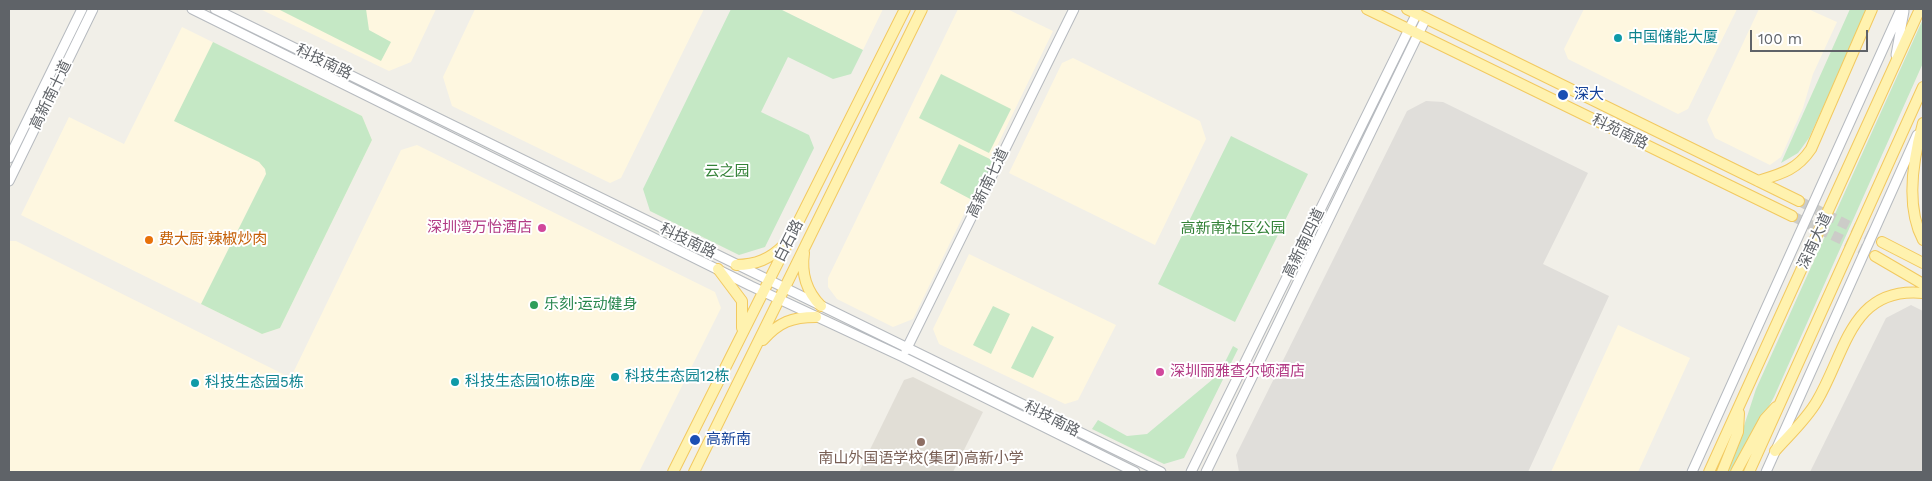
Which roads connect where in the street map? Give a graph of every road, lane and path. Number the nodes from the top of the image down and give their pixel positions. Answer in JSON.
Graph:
{"nodes":[{"id":1,"x":82,"y":9,"type":"edge"},
{"id":2,"x":93,"y":9,"type":"edge"},
{"id":3,"x":192,"y":9,"type":"edge"},
{"id":4,"x":215,"y":9,"type":"edge"},
{"id":5,"x":904,"y":9,"type":"edge"},
{"id":6,"x":922,"y":9,"type":"edge"},
{"id":7,"x":1074,"y":9,"type":"edge"},
{"id":8,"x":1366,"y":9,"type":"edge"},
{"id":9,"x":1872,"y":9,"type":"edge"},
{"id":10,"x":1903,"y":9,"type":"edge"},
{"id":11,"x":1920,"y":9,"type":"edge"},
{"id":12,"x":1417,"y":13,"type":"edge"},
{"id":13,"x":1413,"y":32,"type":"junction"},
{"id":14,"x":1895,"y":66,"type":"junction"},
{"id":15,"x":1923,"y":87,"type":"edge"},
{"id":16,"x":1923,"y":123,"type":"edge"},
{"id":17,"x":9,"y":158,"type":"edge"},
{"id":18,"x":9,"y":181,"type":"edge"},
{"id":19,"x":1758,"y":181,"type":"junction"},
{"id":20,"x":1799,"y":201,"type":"tunnel mouth"},
{"id":21,"x":1792,"y":216,"type":"tunnel mouth"},
{"id":22,"x":791,"y":238,"type":"junction"},
{"id":23,"x":1923,"y":240,"type":"edge"},
{"id":24,"x":1882,"y":242,"type":"tunnel mouth"},
{"id":25,"x":805,"y":245,"type":"junction"},
{"id":26,"x":1875,"y":256,"type":"tunnel mouth"},
{"id":27,"x":1923,"y":262,"type":"edge"},
{"id":28,"x":736,"y":265,"type":"junction"},
{"id":29,"x":718,"y":269,"type":"junction"},
{"id":30,"x":769,"y":281,"type":"junction"},
{"id":31,"x":1923,"y":284,"type":"edge"},
{"id":32,"x":784,"y":289,"type":"junction"},
{"id":33,"x":764,"y":292,"type":"junction"},
{"id":34,"x":1923,"y":293,"type":"edge"},
{"id":35,"x":779,"y":299,"type":"junction"},
{"id":36,"x":821,"y":306,"type":"junction"},
{"id":37,"x":816,"y":317,"type":"junction"},
{"id":38,"x":742,"y":335,"type":"junction"},
{"id":39,"x":908,"y":347,"type":"junction"},
{"id":40,"x":750,"y":357,"type":"junction"},
{"id":41,"x":903,"y":357,"type":"junction"},
{"id":42,"x":1782,"y":401,"type":"junction"},
{"id":43,"x":1740,"y":407,"type":"junction"},
{"id":44,"x":1775,"y":451,"type":"junction"},
{"id":45,"x":673,"y":472,"type":"edge"},
{"id":46,"x":694,"y":472,"type":"edge"},
{"id":47,"x":1135,"y":472,"type":"edge"},
{"id":48,"x":1161,"y":472,"type":"edge"},
{"id":49,"x":1191,"y":472,"type":"edge"},
{"id":50,"x":1206,"y":472,"type":"edge"},
{"id":51,"x":1692,"y":472,"type":"edge"},
{"id":52,"x":1709,"y":472,"type":"edge"},
{"id":53,"x":1722,"y":472,"type":"edge"},
{"id":54,"x":1736,"y":472,"type":"edge"},
{"id":55,"x":1749,"y":472,"type":"edge"},
{"id":56,"x":1766,"y":472,"type":"edge"}],
"edges":[{"from":1,"to":17,"type":"main road","name":"高新南十道"},
{"from":2,"to":18,"type":"main road","name":"高新南十道"},
{"from":3,"to":29,"type":"main road","name":"科技南路"},
{"from":4,"to":28,"type":"main road","name":"科技南路"},
{"from":5,"to":22,"type":"main road","name":"白石路"},
{"from":6,"to":25,"type":"main road","name":"白石路"},
{"from":7,"to":39,"type":"main road","name":"高新南七道"},
{"from":8,"to":13,"type":"main road","name":"科苑南路"},
{"from":9,"to":19,"type":"main road"},
{"from":10,"to":14,"type":"main road"},
{"from":10,"to":51,"type":"main road"},
{"from":11,"to":14,"type":"main road","name":"深南大道"},
{"from":12,"to":13,"type":"main road","name":"高新南四道"},
{"from":12,"to":19,"type":"main road","name":"科苑南路"},
{"from":13,"to":21,"type":"main road","name":"科苑南路"},
{"from":13,"to":49,"type":"main road","name":"高新南四道"},
{"from":13,"to":50,"type":"main road","name":"高新南四道"},
{"from":14,"to":43,"type":"main road","name":"深南大道"},
{"from":15,"to":42,"type":"main road"},
{"from":16,"to":23,"type":"main road"},
{"from":16,"to":44,"type":"main road"},
{"from":19,"to":20,"type":"main road","name":"科苑南路"},
{"from":22,"to":28,"type":"main road"},
{"from":22,"to":30,"type":"main road","name":"白石路"},
{"from":24,"to":27,"type":"main road"},
{"from":25,"to":32,"type":"main road","name":"白石路"},
{"from":25,"to":36,"type":"main road"},
{"from":26,"to":31,"type":"main road"},
{"from":28,"to":30,"type":"main road","name":"科技南路"},
{"from":29,"to":33,"type":"main road","name":"科技南路"},
{"from":29,"to":38,"type":"main road"},
{"from":30,"to":32,"type":"main road","name":"科技南路"},
{"from":30,"to":33,"type":"main road","name":"白石路"},
{"from":32,"to":35,"type":"main road","name":"白石路"},
{"from":32,"to":36,"type":"main road","name":"科技南路"},
{"from":33,"to":35,"type":"main road","name":"科技南路"},
{"from":33,"to":38,"type":"main road","name":"白石路"},
{"from":34,"to":44,"type":"main road"},
{"from":35,"to":37,"type":"main road","name":"科技南路"},
{"from":35,"to":40,"type":"main road","name":"白石路"},
{"from":36,"to":39,"type":"main road","name":"科技南路"},
{"from":37,"to":40,"type":"main road"},
{"from":37,"to":41,"type":"main road","name":"科技南路"},
{"from":38,"to":45,"type":"main road","name":"白石路"},
{"from":39,"to":41,"type":"main road","name":"高新南七道"},
{"from":39,"to":48,"type":"main road","name":"科技南路"},
{"from":40,"to":46,"type":"main road","name":"白石路"},
{"from":41,"to":47,"type":"main road","name":"科技南路"},
{"from":42,"to":54,"type":"main road"},
{"from":42,"to":55,"type":"main road"},
{"from":43,"to":52,"type":"main road","name":"深南大道"},
{"from":43,"to":53,"type":"main road"},
{"from":44,"to":56,"type":"main road"}]}
